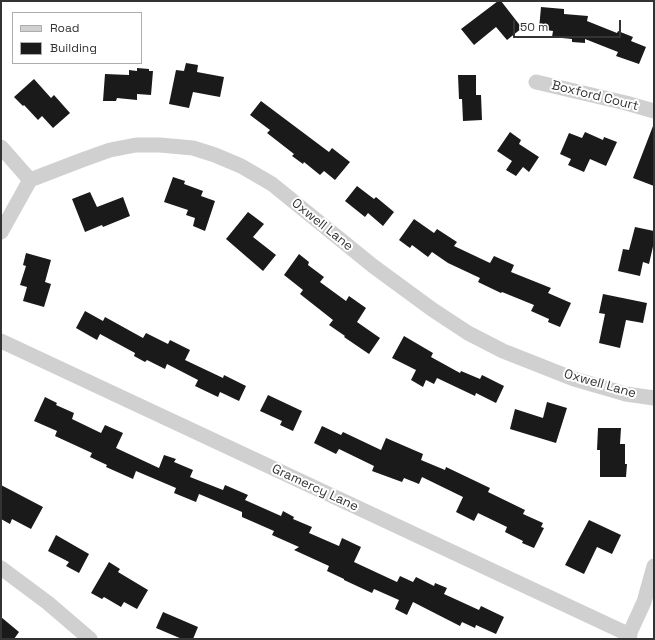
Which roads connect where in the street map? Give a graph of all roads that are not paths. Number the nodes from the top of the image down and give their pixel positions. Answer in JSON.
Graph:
{"nodes":[{"id":1,"x":536,"y":82,"type":"dead end"},
{"id":2,"x":654,"y":111,"type":"edge"},
{"id":3,"x":1,"y":147,"type":"edge"},
{"id":4,"x":30,"y":180,"type":"junction"},
{"id":5,"x":1,"y":232,"type":"edge"},
{"id":6,"x":1,"y":341,"type":"edge"},
{"id":7,"x":654,"y":398,"type":"edge"},
{"id":8,"x":654,"y":566,"type":"edge"},
{"id":9,"x":1,"y":568,"type":"edge"},
{"id":10,"x":629,"y":637,"type":"edge"},
{"id":11,"x":90,"y":639,"type":"edge"}],
"edges":[{"from":1,"to":2,"type":"street","name":"Boxford Court"},
{"from":3,"to":4,"type":"street"},
{"from":4,"to":5,"type":"street"},
{"from":4,"to":7,"type":"street","name":"Oxwell Lane"},
{"from":6,"to":10,"type":"street","name":"Gramercy Lane"},
{"from":8,"to":10,"type":"street"},
{"from":9,"to":11,"type":"street"}]}
